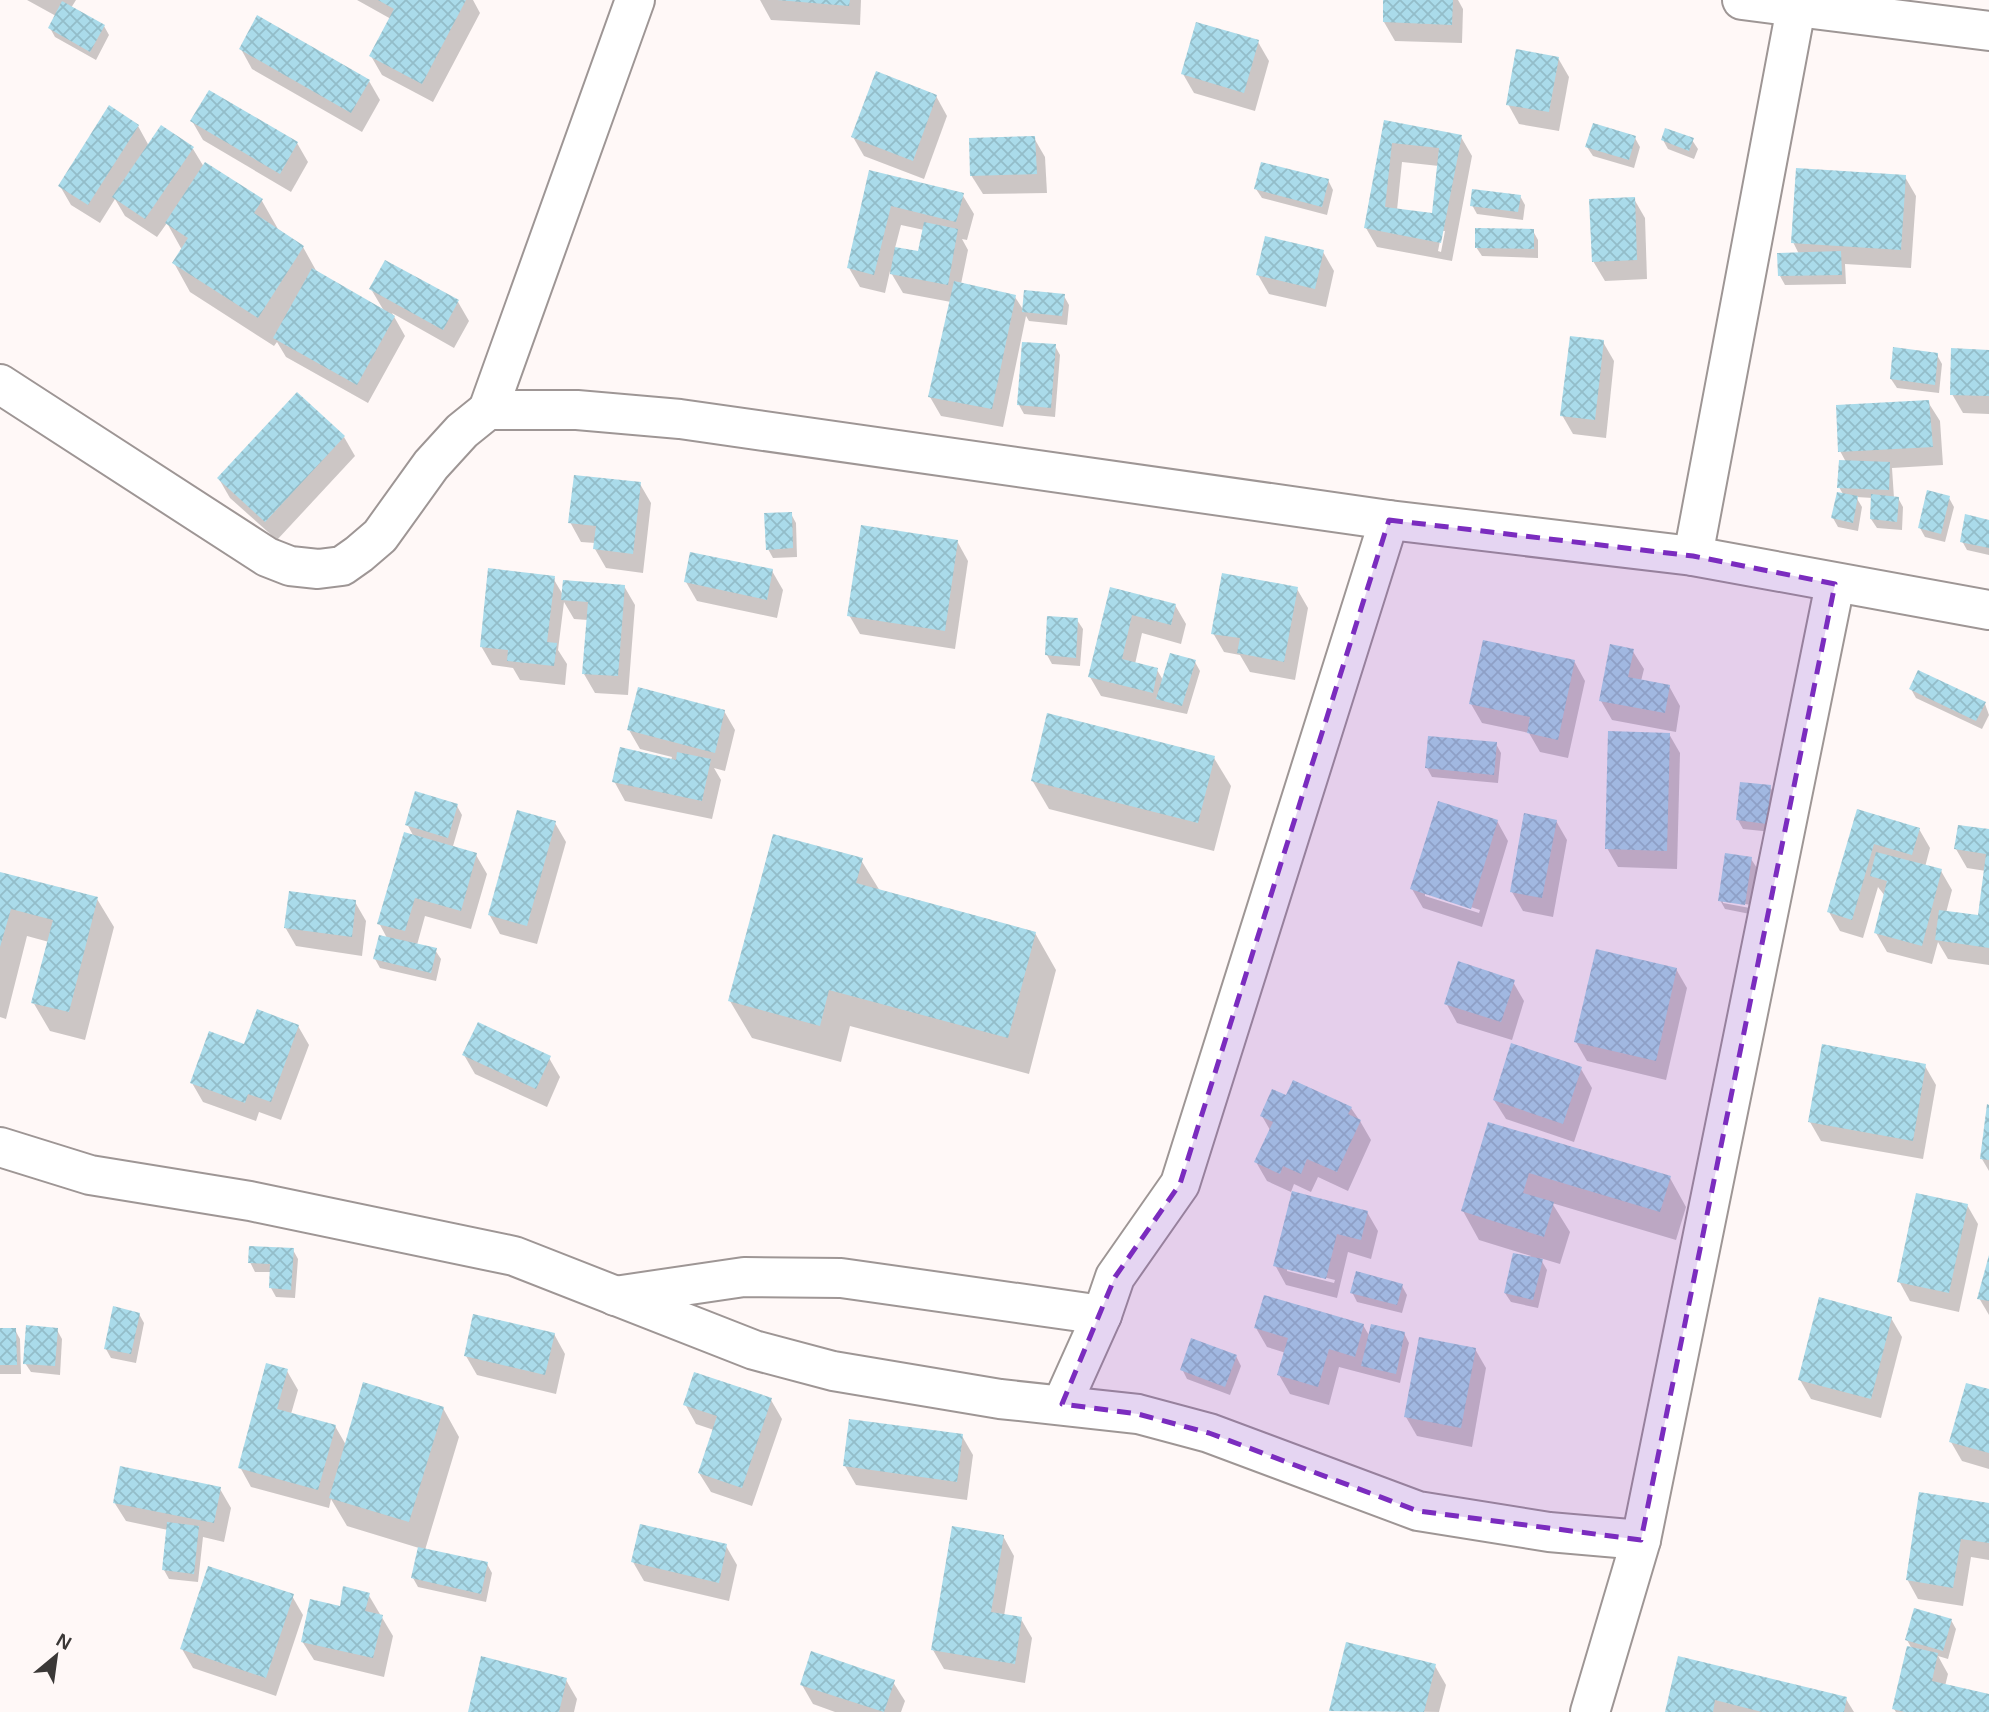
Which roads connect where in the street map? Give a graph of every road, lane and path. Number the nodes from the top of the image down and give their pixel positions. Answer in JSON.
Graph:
{"nodes":[{"id":1,"x":635,"y":0,"type":"edge"},
{"id":2,"x":1742,"y":0,"type":"edge"},
{"id":3,"x":1796,"y":8,"type":"junction"},
{"id":4,"x":1989,"y":31,"type":"edge"},
{"id":5,"x":0,"y":384,"type":"edge"},
{"id":6,"x":488,"y":410,"type":"junction"},
{"id":7,"x":1389,"y":520,"type":"junction"},
{"id":8,"x":1693,"y":556,"type":"junction"},
{"id":9,"x":1835,"y":584,"type":"junction"},
{"id":10,"x":1989,"y":610,"type":"edge"},
{"id":11,"x":0,"y":1147,"type":"edge"},
{"id":12,"x":613,"y":1296,"type":"junction"},
{"id":13,"x":1102,"y":1315,"type":"junction"},
{"id":14,"x":1062,"y":1404,"type":"junction"},
{"id":15,"x":1641,"y":1540,"type":"junction"},
{"id":16,"x":1590,"y":1712,"type":"edge"}],
"edges":[{"from":1,"to":6,"type":"street"},
{"from":2,"to":3,"type":"street"},
{"from":3,"to":4,"type":"street"},
{"from":3,"to":8,"type":"street"},
{"from":5,"to":6,"type":"street"},
{"from":6,"to":7,"type":"street"},
{"from":7,"to":8,"type":"street"},
{"from":7,"to":13,"type":"street"},
{"from":8,"to":9,"type":"street"},
{"from":9,"to":10,"type":"street"},
{"from":9,"to":15,"type":"street"},
{"from":11,"to":12,"type":"street"},
{"from":12,"to":13,"type":"street"},
{"from":12,"to":14,"type":"street"},
{"from":13,"to":14,"type":"street"},
{"from":14,"to":15,"type":"street"},
{"from":15,"to":16,"type":"street"}]}
